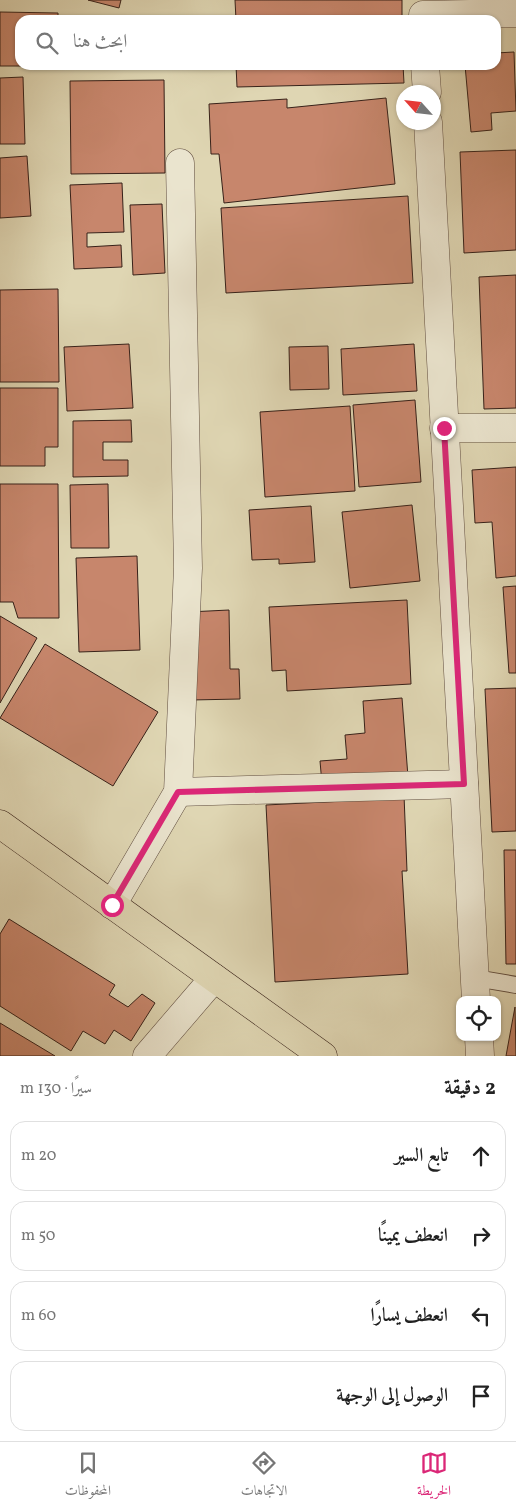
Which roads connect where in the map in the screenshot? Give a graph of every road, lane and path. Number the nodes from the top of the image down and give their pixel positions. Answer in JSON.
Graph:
{"nodes":[{"id":1,"x":422,"y":12,"type":"edge"},
{"id":2,"x":516,"y":13,"type":"edge"},
{"id":3,"x":425,"y":70,"type":"edge"},
{"id":4,"x":426,"y":85,"type":"edge"},
{"id":5,"x":428,"y":130,"type":"edge"},
{"id":6,"x":180,"y":163,"type":"dead end"},
{"id":7,"x":444,"y":428,"type":"junction"},
{"id":8,"x":516,"y":428,"type":"edge"},
{"id":9,"x":464,"y":784,"type":"junction"},
{"id":10,"x":178,"y":792,"type":"junction"},
{"id":11,"x":0,"y":824,"type":"edge"},
{"id":12,"x":112,"y":905,"type":"junction"},
{"id":13,"x":214,"y":978,"type":"junction"},
{"id":14,"x":516,"y":985,"type":"edge"},
{"id":15,"x":476,"y":989,"type":"edge"},
{"id":16,"x":479,"y":1041,"type":"edge"},
{"id":17,"x":147,"y":1056,"type":"edge"},
{"id":18,"x":323,"y":1056,"type":"edge"},
{"id":19,"x":480,"y":1056,"type":"edge"}],
"edges":[{"from":1,"to":2,"type":"street"},
{"from":3,"to":4,"type":"street"},
{"from":5,"to":7,"type":"street"},
{"from":6,"to":10,"type":"street"},
{"from":7,"to":8,"type":"street"},
{"from":7,"to":9,"type":"street"},
{"from":9,"to":10,"type":"street"},
{"from":9,"to":15,"type":"street"},
{"from":10,"to":12,"type":"street"},
{"from":11,"to":12,"type":"highway"},
{"from":12,"to":13,"type":"highway"},
{"from":13,"to":17,"type":"street"},
{"from":13,"to":18,"type":"highway"},
{"from":14,"to":15,"type":"lane"},
{"from":16,"to":19,"type":"street"}]}
